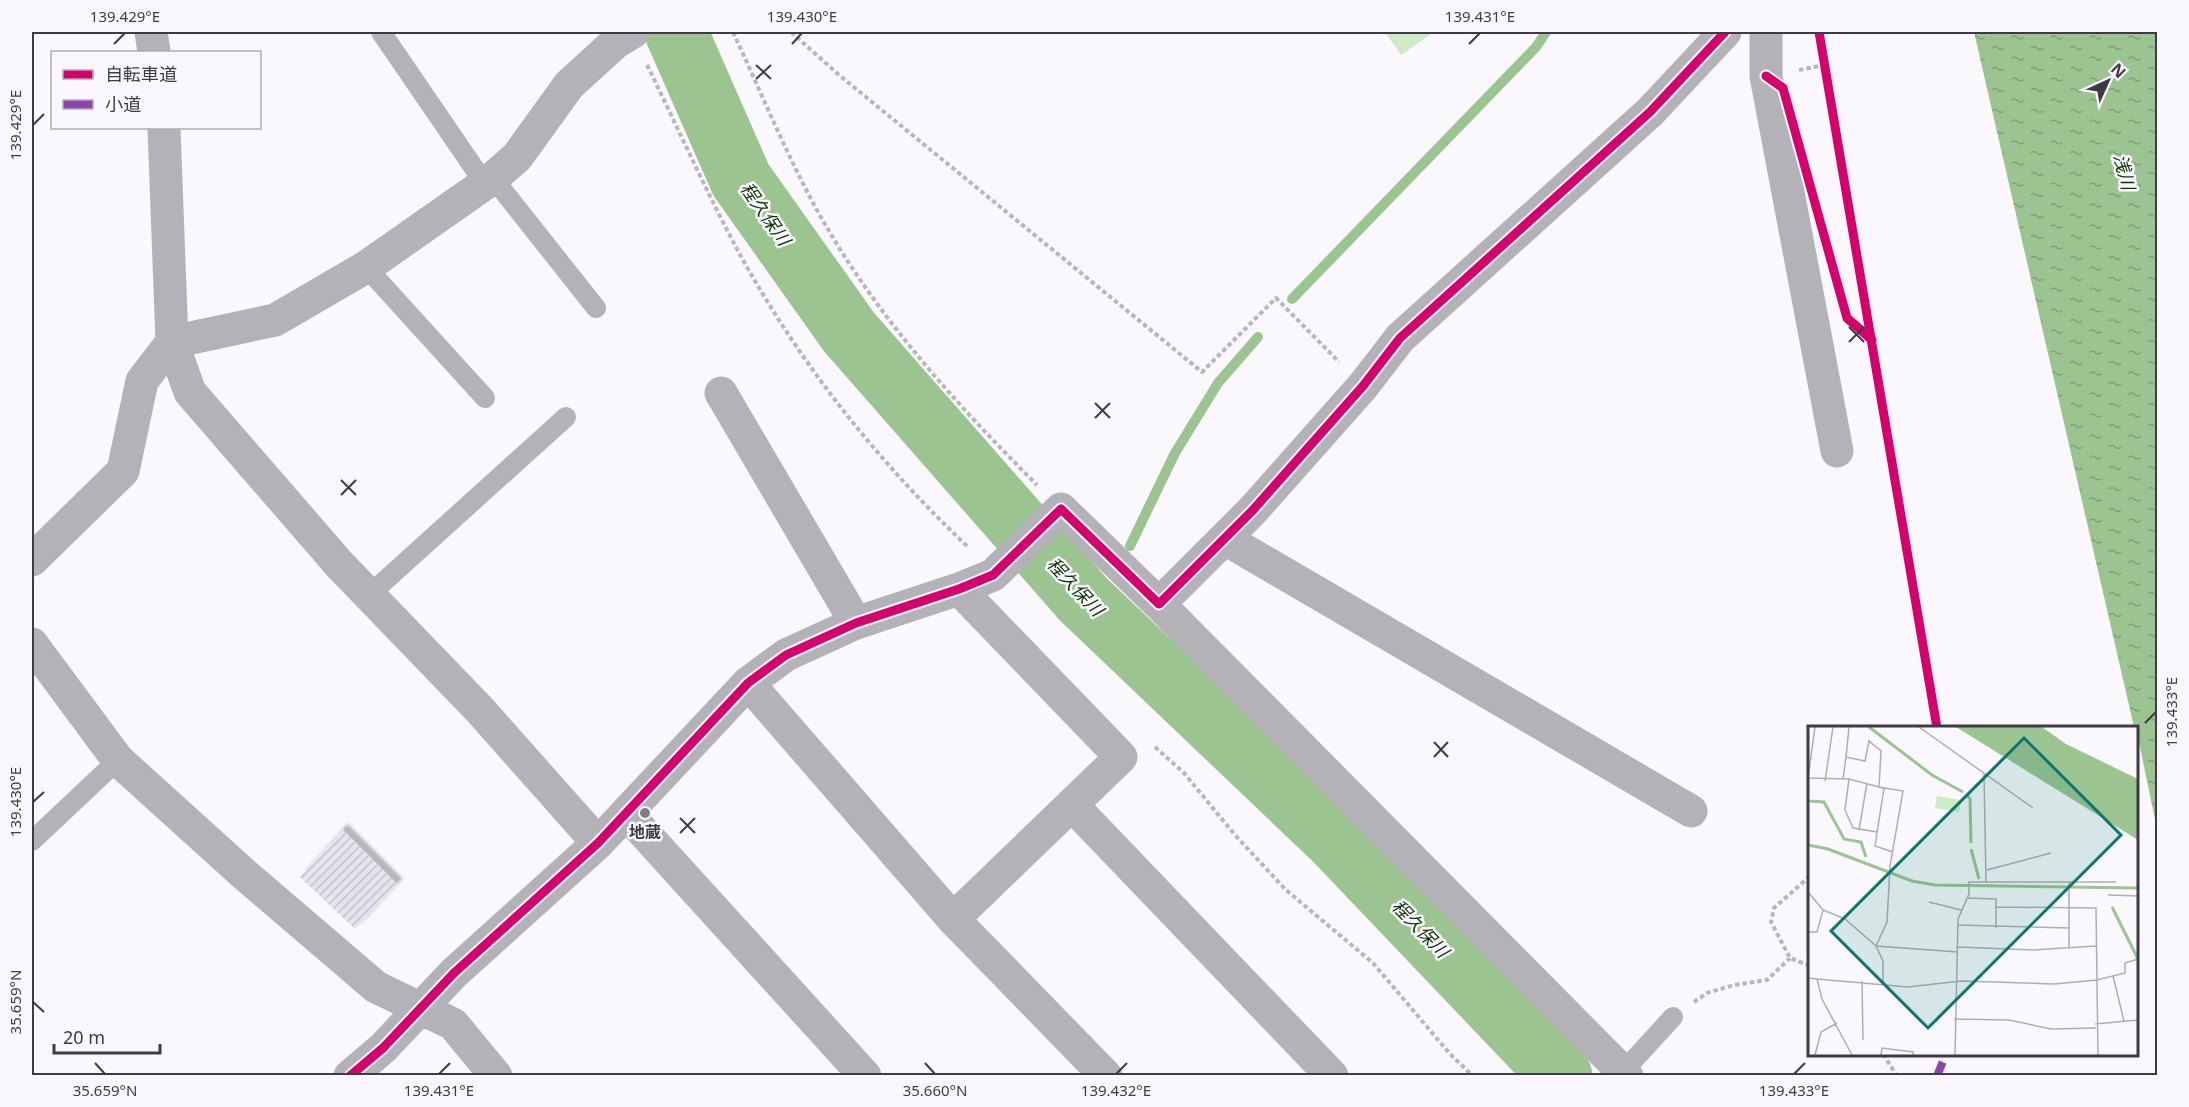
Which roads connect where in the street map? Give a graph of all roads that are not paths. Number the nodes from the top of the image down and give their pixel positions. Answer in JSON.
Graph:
{"nodes":[{"id":1,"x":151,"y":32,"type":"edge"},
{"id":2,"x":381,"y":32,"type":"edge"},
{"id":3,"x":633,"y":32,"type":"edge"},
{"id":4,"x":1725,"y":32,"type":"edge"},
{"id":5,"x":1766,"y":32,"type":"edge"},
{"id":6,"x":154,"y":51,"type":"edge"},
{"id":7,"x":164,"y":129,"type":"edge"},
{"id":8,"x":489,"y":181,"type":"junction"},
{"id":9,"x":366,"y":267,"type":"junction"},
{"id":10,"x":596,"y":308,"type":"dead end"},
{"id":11,"x":172,"y":342,"type":"junction"},
{"id":12,"x":721,"y":393,"type":"dead end"},
{"id":13,"x":485,"y":398,"type":"dead end"},
{"id":14,"x":566,"y":417,"type":"dead end"},
{"id":15,"x":1837,"y":451,"type":"dead end"},
{"id":16,"x":1227,"y":540,"type":"junction"},
{"id":17,"x":32,"y":560,"type":"edge"},
{"id":18,"x":959,"y":589,"type":"junction"},
{"id":19,"x":369,"y":596,"type":"junction"},
{"id":20,"x":1159,"y":604,"type":"junction"},
{"id":21,"x":856,"y":623,"type":"junction"},
{"id":22,"x":32,"y":644,"type":"edge"},
{"id":23,"x":748,"y":683,"type":"junction"},
{"id":24,"x":118,"y":760,"type":"junction"},
{"id":25,"x":1072,"y":805,"type":"junction"},
{"id":26,"x":1691,"y":811,"type":"dead end"},
{"id":27,"x":626,"y":813,"type":"junction"},
{"id":28,"x":32,"y":841,"type":"edge"},
{"id":29,"x":598,"y":843,"type":"junction"},
{"id":30,"x":953,"y":919,"type":"junction"},
{"id":31,"x":420,"y":1009,"type":"junction"},
{"id":32,"x":1673,"y":1017,"type":"road end"},
{"id":33,"x":350,"y":1076,"type":"edge"},
{"id":34,"x":496,"y":1076,"type":"edge"},
{"id":35,"x":865,"y":1076,"type":"edge"},
{"id":36,"x":1106,"y":1076,"type":"edge"},
{"id":37,"x":1332,"y":1076,"type":"edge"},
{"id":38,"x":1627,"y":1076,"type":"edge"}],
"edges":[{"from":1,"to":6,"type":"street"},
{"from":2,"to":8,"type":"lane"},
{"from":3,"to":8,"type":"street"},
{"from":4,"to":16,"type":"street"},
{"from":5,"to":15,"type":"street"},
{"from":7,"to":11,"type":"street"},
{"from":8,"to":9,"type":"street"},
{"from":8,"to":10,"type":"lane"},
{"from":9,"to":11,"type":"street"},
{"from":9,"to":13,"type":"lane"},
{"from":11,"to":17,"type":"street"},
{"from":11,"to":19,"type":"street"},
{"from":12,"to":21,"type":"street"},
{"from":14,"to":19,"type":"lane"},
{"from":16,"to":20,"type":"street"},
{"from":16,"to":26,"type":"street"},
{"from":18,"to":20,"type":"street"},
{"from":18,"to":21,"type":"street"},
{"from":18,"to":25,"type":"street"},
{"from":19,"to":29,"type":"street"},
{"from":20,"to":38,"type":"street"},
{"from":21,"to":23,"type":"street"},
{"from":22,"to":24,"type":"street"},
{"from":23,"to":27,"type":"street"},
{"from":23,"to":30,"type":"street"},
{"from":24,"to":28,"type":"lane"},
{"from":24,"to":31,"type":"street"},
{"from":25,"to":30,"type":"street"},
{"from":25,"to":37,"type":"street"},
{"from":27,"to":29,"type":"street"},
{"from":27,"to":35,"type":"street"},
{"from":29,"to":31,"type":"street"},
{"from":30,"to":36,"type":"street"},
{"from":31,"to":33,"type":"street"},
{"from":31,"to":34,"type":"street"},
{"from":32,"to":38,"type":"lane"}]}
